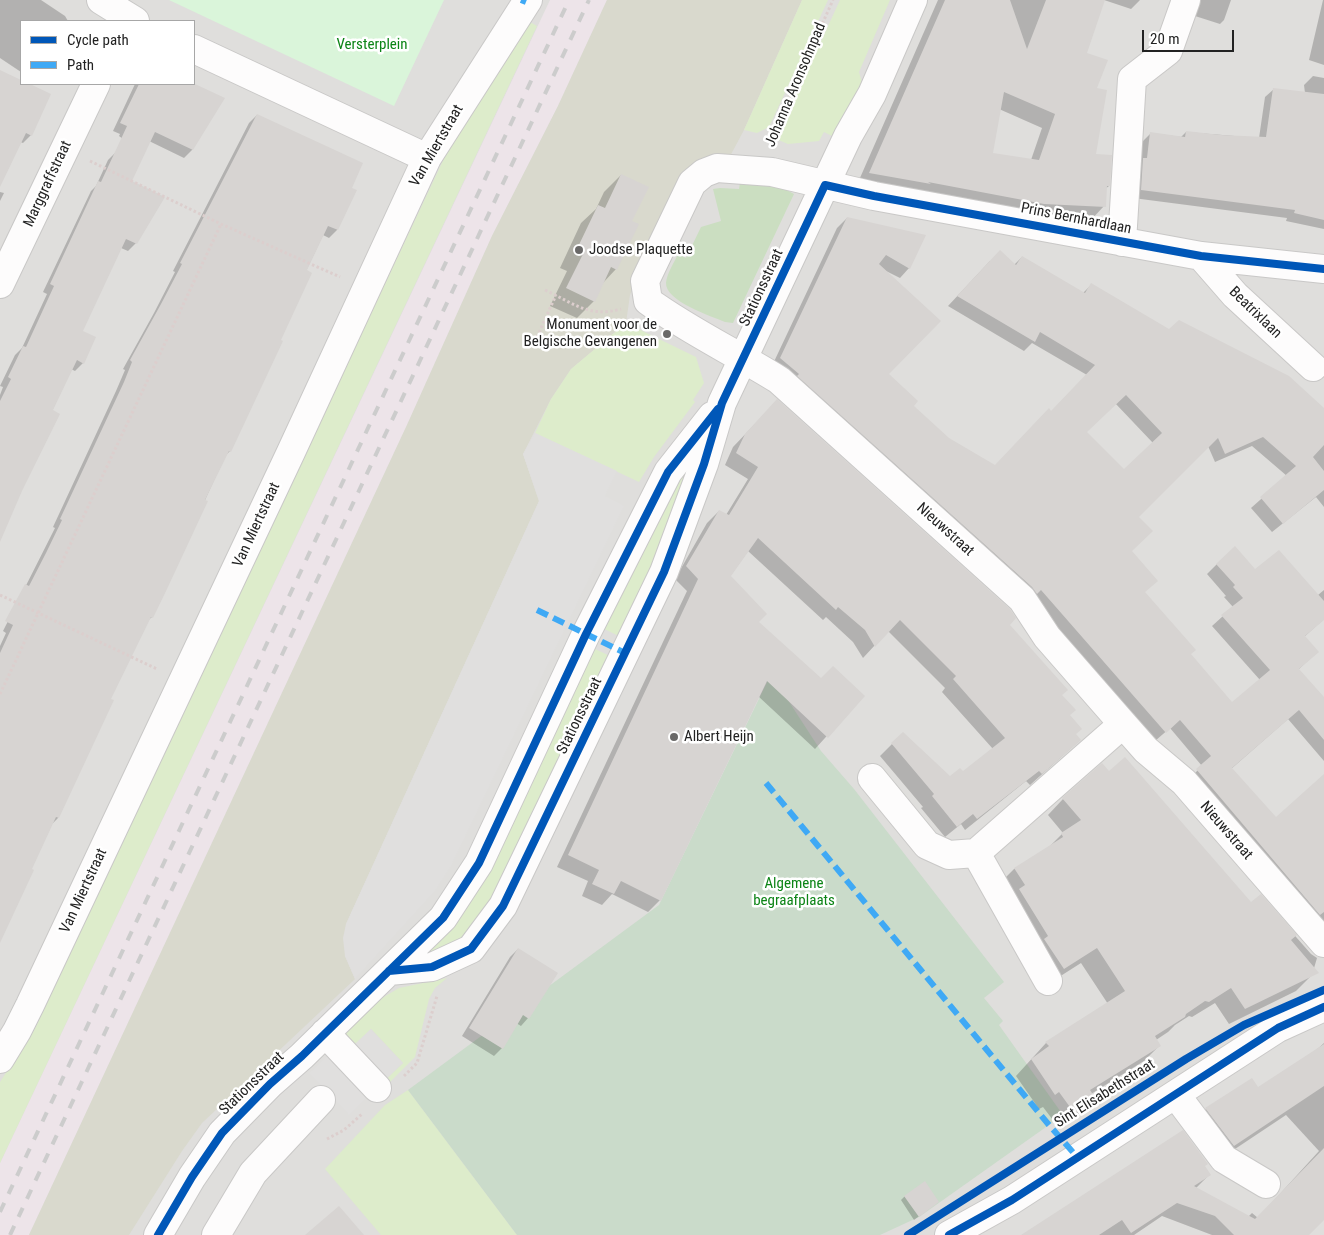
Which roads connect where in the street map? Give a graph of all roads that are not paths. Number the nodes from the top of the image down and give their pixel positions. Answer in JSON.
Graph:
{"nodes":[{"id":1,"x":101,"y":0,"type":"edge"},
{"id":2,"x":913,"y":0,"type":"edge"},
{"id":3,"x":1186,"y":0,"type":"edge"},
{"id":4,"x":525,"y":1,"type":"edge"},
{"id":5,"x":129,"y":20,"type":"edge"},
{"id":6,"x":195,"y":49,"type":"edge"},
{"id":7,"x":96,"y":85,"type":"edge"},
{"id":8,"x":427,"y":158,"type":"junction"},
{"id":9,"x":825,"y":185,"type":"junction"},
{"id":10,"x":1122,"y":242,"type":"junction"},
{"id":11,"x":1201,"y":256,"type":"junction"},
{"id":12,"x":1324,"y":269,"type":"edge"},
{"id":13,"x":0,"y":284,"type":"edge"},
{"id":14,"x":744,"y":358,"type":"junction"},
{"id":15,"x":1312,"y":367,"type":"dead end"},
{"id":16,"x":722,"y":403,"type":"junction"},
{"id":17,"x":1123,"y":724,"type":"junction"},
{"id":18,"x":872,"y":778,"type":"dead end"},
{"id":19,"x":976,"y":853,"type":"junction"},
{"id":20,"x":1324,"y":943,"type":"edge"},
{"id":21,"x":389,"y":971,"type":"junction"},
{"id":22,"x":1048,"y":982,"type":"dead end"},
{"id":23,"x":1324,"y":1006,"type":"edge"},
{"id":24,"x":325,"y":1033,"type":"junction"},
{"id":25,"x":0,"y":1059,"type":"edge"},
{"id":26,"x":377,"y":1088,"type":"dead end"},
{"id":27,"x":1176,"y":1094,"type":"junction"},
{"id":28,"x":321,"y":1100,"type":"dead end"},
{"id":29,"x":1266,"y":1184,"type":"dead end"},
{"id":30,"x":158,"y":1235,"type":"edge"},
{"id":31,"x":216,"y":1235,"type":"edge"},
{"id":32,"x":949,"y":1235,"type":"edge"}],
"edges":[{"from":1,"to":5,"type":"street"},
{"from":2,"to":9,"type":"street","name":"Stationsstraat"},
{"from":3,"to":10,"type":"street"},
{"from":4,"to":8,"type":"street","name":"Van Miertstraat"},
{"from":6,"to":8,"type":"street"},
{"from":7,"to":13,"type":"street","name":"Marggraffstraat"},
{"from":8,"to":25,"type":"street","name":"Van Miertstraat"},
{"from":9,"to":10,"type":"street","name":"Prins Bernhardlaan"},
{"from":9,"to":14,"type":"street","name":"Stationsstraat"},
{"from":9,"to":14,"type":"street"},
{"from":10,"to":11,"type":"street","name":"Prins Bernhardlaan"},
{"from":11,"to":12,"type":"street","name":"Prins Bernhardlaan"},
{"from":11,"to":15,"type":"street","name":"Beatrixlaan"},
{"from":14,"to":16,"type":"street","name":"Stationsstraat"},
{"from":14,"to":17,"type":"street","name":"Nieuwstraat"},
{"from":16,"to":21,"type":"street","name":"Stationsstraat"},
{"from":16,"to":21,"type":"street","name":"Stationsstraat"},
{"from":17,"to":19,"type":"street"},
{"from":17,"to":20,"type":"street","name":"Nieuwstraat"},
{"from":18,"to":19,"type":"street"},
{"from":19,"to":22,"type":"street"},
{"from":21,"to":24,"type":"street","name":"Stationsstraat"},
{"from":23,"to":27,"type":"street"},
{"from":24,"to":26,"type":"street"},
{"from":24,"to":30,"type":"street","name":"Stationsstraat"},
{"from":27,"to":29,"type":"street"},
{"from":27,"to":32,"type":"street"},
{"from":28,"to":31,"type":"street"}]}
